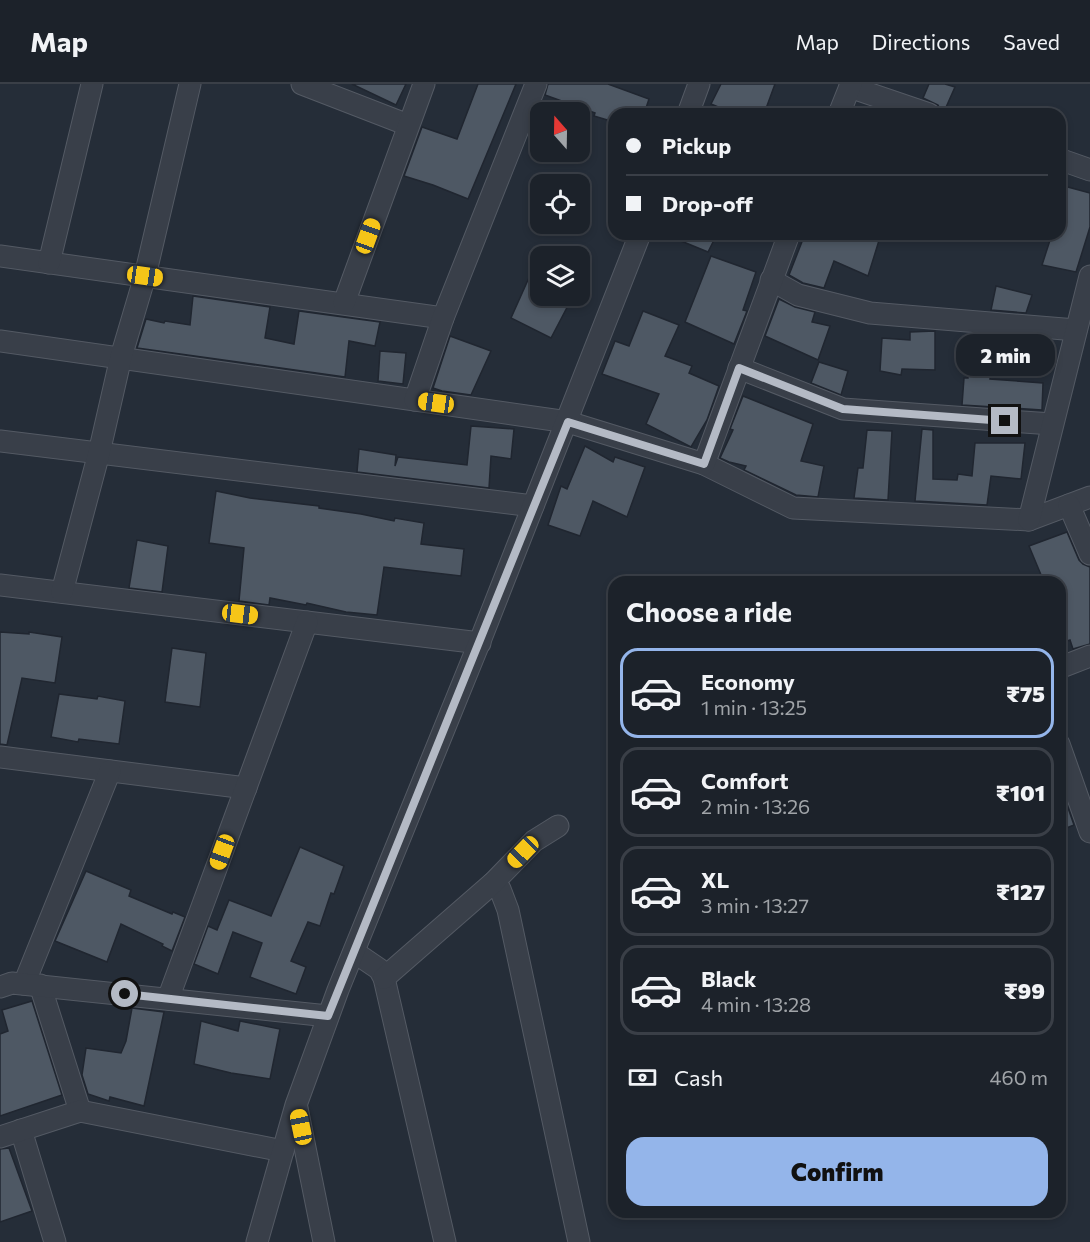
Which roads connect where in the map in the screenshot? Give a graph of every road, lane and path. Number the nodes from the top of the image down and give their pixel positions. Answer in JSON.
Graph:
{"nodes":[{"id":1,"x":92,"y":84,"type":"edge"},
{"id":2,"x":190,"y":84,"type":"edge"},
{"id":3,"x":302,"y":84,"type":"edge"},
{"id":4,"x":424,"y":84,"type":"edge"},
{"id":5,"x":536,"y":84,"type":"edge"},
{"id":6,"x":699,"y":84,"type":"edge"},
{"id":7,"x":850,"y":85,"type":"edge"},
{"id":8,"x":690,"y":108,"type":"edge"},
{"id":9,"x":841,"y":108,"type":"edge"},
{"id":10,"x":913,"y":108,"type":"edge"},
{"id":11,"x":408,"y":125,"type":"junction"},
{"id":12,"x":1066,"y":161,"type":"edge"},
{"id":13,"x":1090,"y":170,"type":"edge"},
{"id":14,"x":638,"y":240,"type":"edge"},
{"id":15,"x":787,"y":240,"type":"edge"},
{"id":16,"x":0,"y":256,"type":"edge"},
{"id":17,"x":48,"y":262,"type":"junction"},
{"id":18,"x":145,"y":276,"type":"junction"},
{"id":19,"x":1090,"y":276,"type":"edge"},
{"id":20,"x":771,"y":280,"type":"junction"},
{"id":21,"x":344,"y":303,"type":"junction"},
{"id":22,"x":443,"y":318,"type":"junction"},
{"id":23,"x":1077,"y":330,"type":"junction"},
{"id":24,"x":0,"y":341,"type":"edge"},
{"id":25,"x":121,"y":357,"type":"junction"},
{"id":26,"x":739,"y":368,"type":"junction"},
{"id":27,"x":415,"y":400,"type":"junction"},
{"id":28,"x":568,"y":422,"type":"junction"},
{"id":29,"x":1052,"y":424,"type":"junction"},
{"id":30,"x":0,"y":441,"type":"edge"},
{"id":31,"x":99,"y":453,"type":"junction"},
{"id":32,"x":704,"y":464,"type":"junction"},
{"id":33,"x":1090,"y":497,"type":"edge"},
{"id":34,"x":1069,"y":505,"type":"junction"},
{"id":35,"x":533,"y":506,"type":"junction"},
{"id":36,"x":1029,"y":520,"type":"junction"},
{"id":37,"x":1090,"y":554,"type":"edge"},
{"id":38,"x":0,"y":585,"type":"edge"},
{"id":39,"x":62,"y":592,"type":"junction"},
{"id":40,"x":307,"y":622,"type":"junction"},
{"id":41,"x":480,"y":643,"type":"junction"},
{"id":42,"x":1090,"y":656,"type":"edge"},
{"id":43,"x":1066,"y":665,"type":"edge"},
{"id":44,"x":0,"y":757,"type":"edge"},
{"id":45,"x":1066,"y":764,"type":"edge"},
{"id":46,"x":110,"y":771,"type":"junction"},
{"id":47,"x":246,"y":788,"type":"junction"},
{"id":48,"x":558,"y":826,"type":"dead end"},
{"id":49,"x":1090,"y":832,"type":"edge"},
{"id":50,"x":493,"y":883,"type":"junction"},
{"id":51,"x":354,"y":952,"type":"junction"},
{"id":52,"x":384,"y":978,"type":"junction"},
{"id":53,"x":32,"y":985,"type":"junction"},
{"id":54,"x":0,"y":987,"type":"edge"},
{"id":55,"x":168,"y":999,"type":"junction"},
{"id":56,"x":328,"y":1016,"type":"junction"},
{"id":57,"x":296,"y":1104,"type":"junction"},
{"id":58,"x":80,"y":1112,"type":"junction"},
{"id":59,"x":21,"y":1130,"type":"junction"},
{"id":60,"x":0,"y":1137,"type":"edge"},
{"id":61,"x":283,"y":1151,"type":"junction"},
{"id":62,"x":55,"y":1242,"type":"edge"},
{"id":63,"x":257,"y":1242,"type":"edge"},
{"id":64,"x":324,"y":1242,"type":"edge"},
{"id":65,"x":445,"y":1242,"type":"edge"},
{"id":66,"x":579,"y":1242,"type":"edge"}],
"edges":[{"from":1,"to":17,"type":"street"},
{"from":2,"to":18,"type":"street"},
{"from":3,"to":11,"type":"street"},
{"from":4,"to":11,"type":"street"},
{"from":5,"to":22,"type":"street"},
{"from":6,"to":8,"type":"street"},
{"from":7,"to":9,"type":"street"},
{"from":7,"to":10,"type":"street"},
{"from":11,"to":21,"type":"street"},
{"from":12,"to":13,"type":"street"},
{"from":14,"to":28,"type":"street"},
{"from":15,"to":20,"type":"street"},
{"from":16,"to":17,"type":"street"},
{"from":17,"to":18,"type":"street"},
{"from":18,"to":21,"type":"street"},
{"from":18,"to":25,"type":"street"},
{"from":19,"to":23,"type":"street"},
{"from":20,"to":23,"type":"street"},
{"from":20,"to":26,"type":"street"},
{"from":21,"to":22,"type":"street"},
{"from":22,"to":27,"type":"street"},
{"from":23,"to":29,"type":"street"},
{"from":24,"to":25,"type":"street"},
{"from":25,"to":27,"type":"street"},
{"from":25,"to":31,"type":"street"},
{"from":26,"to":29,"type":"street"},
{"from":26,"to":32,"type":"street"},
{"from":27,"to":28,"type":"street"},
{"from":28,"to":32,"type":"street"},
{"from":28,"to":35,"type":"street"},
{"from":29,"to":36,"type":"street"},
{"from":30,"to":31,"type":"street"},
{"from":31,"to":35,"type":"street"},
{"from":31,"to":39,"type":"street"},
{"from":32,"to":36,"type":"street"},
{"from":33,"to":34,"type":"street"},
{"from":34,"to":36,"type":"street"},
{"from":34,"to":37,"type":"street"},
{"from":35,"to":41,"type":"street"},
{"from":38,"to":39,"type":"street"},
{"from":39,"to":40,"type":"street"},
{"from":40,"to":41,"type":"street"},
{"from":40,"to":47,"type":"street"},
{"from":41,"to":51,"type":"street"},
{"from":42,"to":43,"type":"street"},
{"from":44,"to":46,"type":"street"},
{"from":45,"to":49,"type":"street"},
{"from":46,"to":47,"type":"street"},
{"from":46,"to":53,"type":"street"},
{"from":47,"to":55,"type":"street"},
{"from":48,"to":50,"type":"street"},
{"from":50,"to":52,"type":"street"},
{"from":50,"to":66,"type":"street"},
{"from":51,"to":52,"type":"street"},
{"from":51,"to":56,"type":"street"},
{"from":52,"to":65,"type":"street"},
{"from":53,"to":54,"type":"street"},
{"from":53,"to":55,"type":"street"},
{"from":53,"to":58,"type":"street"},
{"from":55,"to":56,"type":"street"},
{"from":56,"to":57,"type":"street"},
{"from":57,"to":61,"type":"street"},
{"from":57,"to":64,"type":"street"},
{"from":58,"to":59,"type":"street"},
{"from":58,"to":61,"type":"street"},
{"from":59,"to":60,"type":"street"},
{"from":59,"to":62,"type":"street"},
{"from":61,"to":63,"type":"street"}]}
